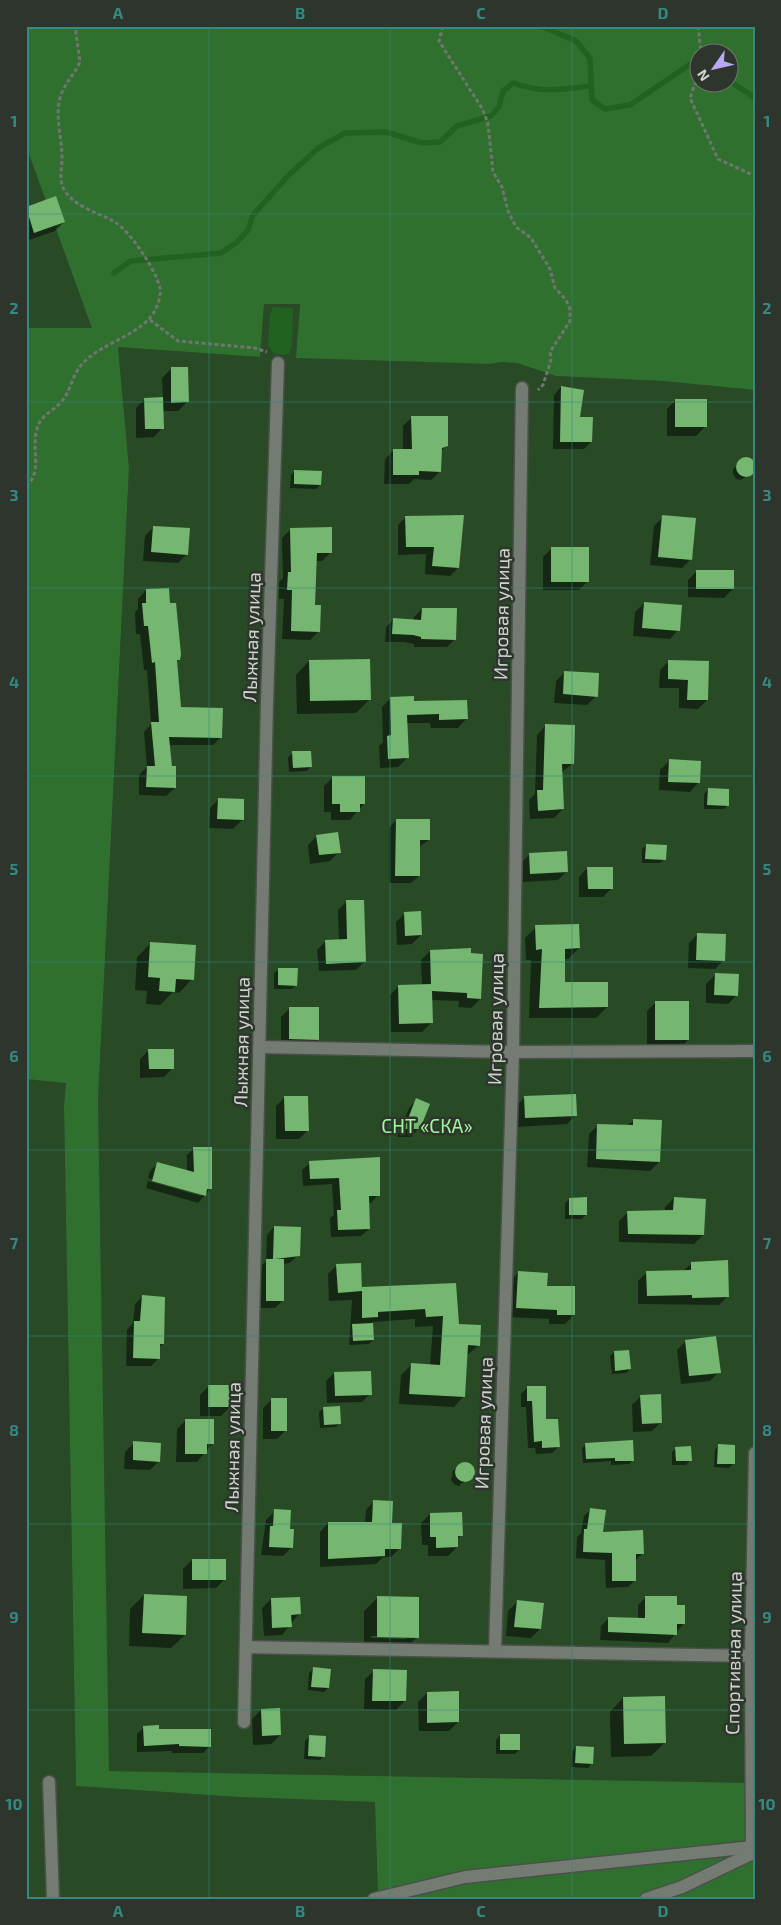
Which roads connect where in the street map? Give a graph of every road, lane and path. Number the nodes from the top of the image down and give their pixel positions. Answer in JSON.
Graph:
{"nodes":[{"id":1,"x":74,"y":26,"type":"edge"},
{"id":2,"x":443,"y":26,"type":"edge"},
{"id":3,"x":698,"y":26,"type":"edge"},
{"id":4,"x":700,"y":42,"type":"edge"},
{"id":5,"x":692,"y":92,"type":"edge"},
{"id":6,"x":755,"y":176,"type":"edge"},
{"id":7,"x":150,"y":320,"type":"junction"},
{"id":8,"x":278,"y":362,"type":"joint"},
{"id":9,"x":522,"y":394,"type":"joint"},
{"id":10,"x":26,"y":486,"type":"edge"},
{"id":11,"x":259,"y":1047,"type":"junction"},
{"id":12,"x":755,"y":1051,"type":"edge"},
{"id":13,"x":513,"y":1052,"type":"junction"},
{"id":14,"x":755,"y":1453,"type":"edge"},
{"id":15,"x":246,"y":1646,"type":"junction"},
{"id":16,"x":495,"y":1650,"type":"junction"},
{"id":17,"x":753,"y":1656,"type":"edge"},
{"id":18,"x":244,"y":1722,"type":"dead end"},
{"id":19,"x":49,"y":1782,"type":"dead end"},
{"id":20,"x":753,"y":1851,"type":"edge"},
{"id":21,"x":53,"y":1899,"type":"edge"},
{"id":22,"x":374,"y":1899,"type":"edge"},
{"id":23,"x":646,"y":1899,"type":"edge"}],
"edges":[{"from":1,"to":7,"type":"path"},
{"from":2,"to":9,"type":"path"},
{"from":3,"to":4,"type":"path"},
{"from":5,"to":6,"type":"path"},
{"from":7,"to":8,"type":"path"},
{"from":7,"to":10,"type":"path"},
{"from":8,"to":11,"type":"street","name":"Лыжная улица"},
{"from":9,"to":13,"type":"street","name":"Игровая улица"},
{"from":11,"to":13,"type":"street"},
{"from":11,"to":15,"type":"street","name":"Лыжная улица"},
{"from":12,"to":13,"type":"street"},
{"from":13,"to":16,"type":"street","name":"Игровая улица"},
{"from":14,"to":17,"type":"street","name":"Спортивная улица"},
{"from":15,"to":16,"type":"street"},
{"from":15,"to":18,"type":"street","name":"Лыжная улица"},
{"from":16,"to":17,"type":"street"},
{"from":17,"to":20,"type":"street","name":"Спортивная улица"},
{"from":19,"to":21,"type":"street"},
{"from":20,"to":22,"type":"street"},
{"from":20,"to":23,"type":"street"}]}
